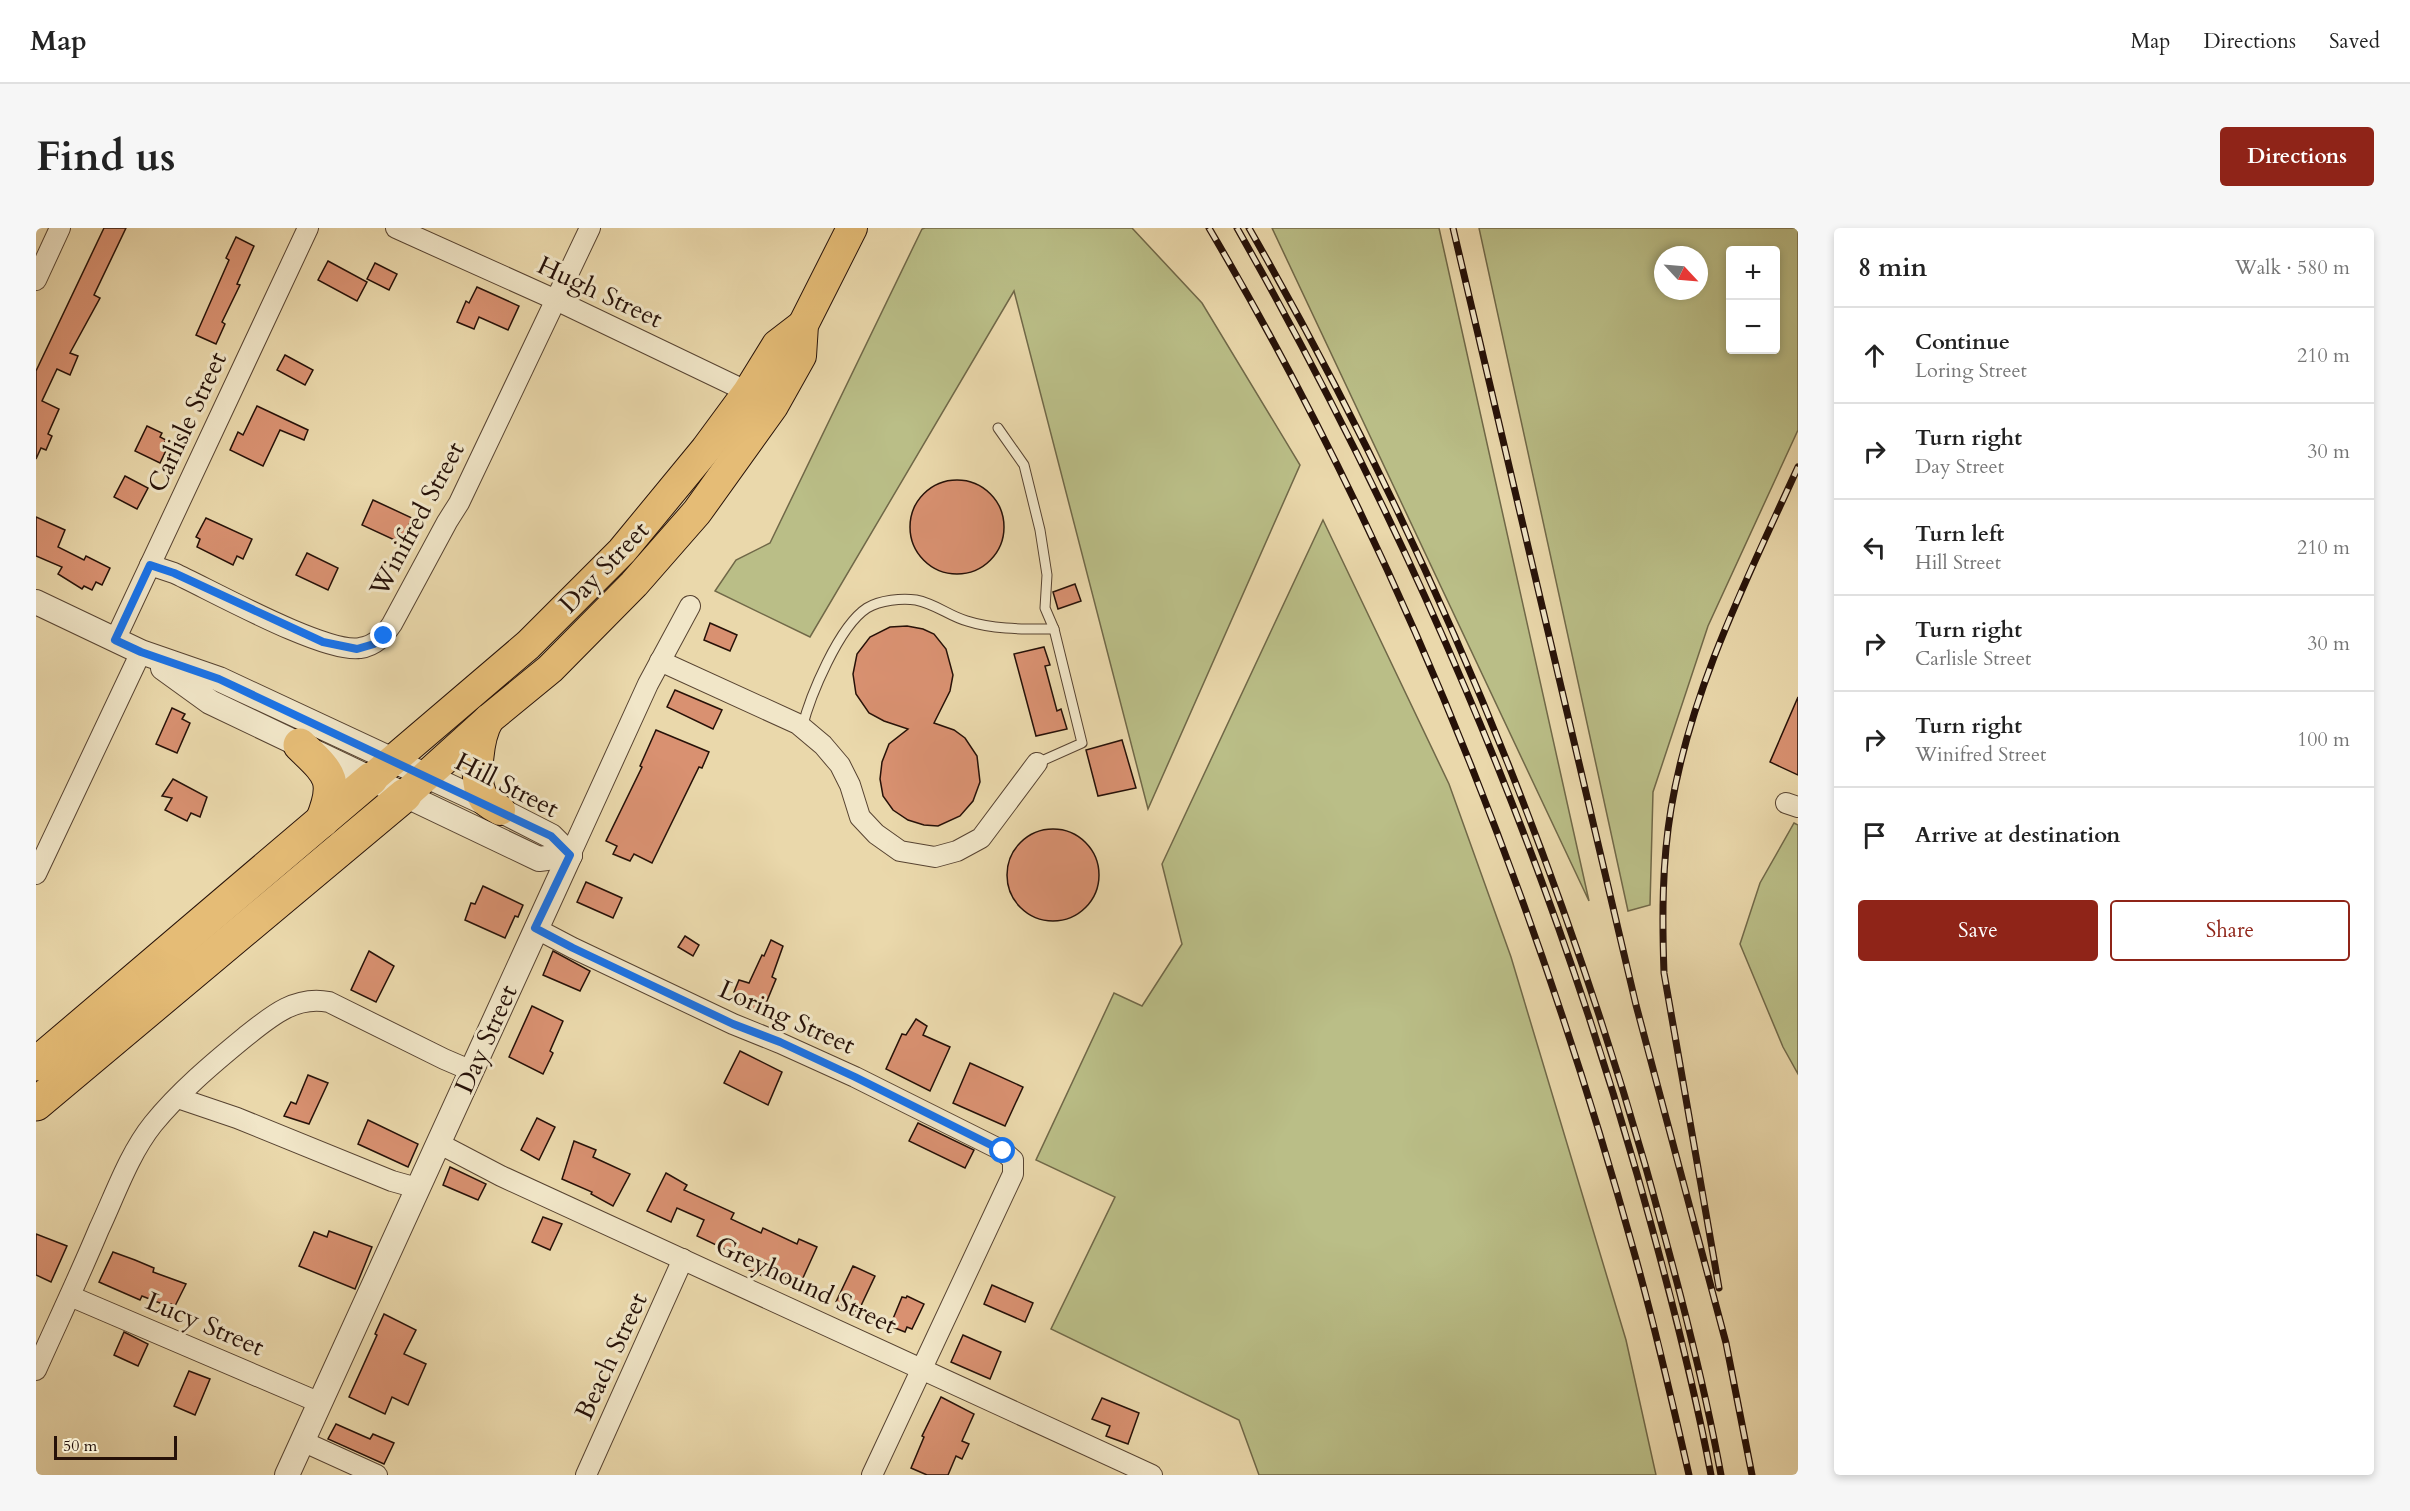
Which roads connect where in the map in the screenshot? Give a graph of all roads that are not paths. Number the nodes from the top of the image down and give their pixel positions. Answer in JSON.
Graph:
{"nodes":[{"id":1,"x":60,"y":228,"type":"edge"},
{"id":2,"x":308,"y":228,"type":"edge"},
{"id":3,"x":396,"y":228,"type":"edge"},
{"id":4,"x":590,"y":228,"type":"edge"},
{"id":5,"x":852,"y":228,"type":"edge"},
{"id":6,"x":36,"y":280,"type":"edge"},
{"id":7,"x":556,"y":300,"type":"junction"},
{"id":8,"x":803,"y":325,"type":"junction"},
{"id":9,"x":748,"y":392,"type":"junction"},
{"id":10,"x":998,"y":428,"type":"dead end"},
{"id":11,"x":150,"y":565,"type":"junction"},
{"id":12,"x":36,"y":602,"type":"edge"},
{"id":13,"x":690,"y":606,"type":"dead end"},
{"id":14,"x":1054,"y":629,"type":"junction"},
{"id":15,"x":115,"y":640,"type":"junction"},
{"id":16,"x":141,"y":652,"type":"junction"},
{"id":17,"x":660,"y":661,"type":"junction"},
{"id":18,"x":489,"y":719,"type":"junction"},
{"id":19,"x":802,"y":728,"type":"junction"},
{"id":20,"x":300,"y":745,"type":"junction"},
{"id":21,"x":1037,"y":763,"type":"joint"},
{"id":22,"x":382,"y":770,"type":"junction"},
{"id":23,"x":415,"y":786,"type":"junction"},
{"id":24,"x":500,"y":810,"type":"junction"},
{"id":25,"x":322,"y":821,"type":"junction"},
{"id":26,"x":570,"y":855,"type":"junction"},
{"id":27,"x":36,"y":874,"type":"edge"},
{"id":28,"x":535,"y":928,"type":"junction"},
{"id":29,"x":36,"y":1064,"type":"edge"},
{"id":30,"x":472,"y":1071,"type":"junction"},
{"id":31,"x":178,"y":1098,"type":"junction"},
{"id":32,"x":36,"y":1104,"type":"edge"},
{"id":33,"x":438,"y":1143,"type":"junction"},
{"id":34,"x":417,"y":1188,"type":"junction"},
{"id":35,"x":683,"y":1258,"type":"junction"},
{"id":36,"x":70,"y":1296,"type":"junction"},
{"id":37,"x":922,"y":1368,"type":"junction"},
{"id":38,"x":36,"y":1370,"type":"edge"},
{"id":39,"x":318,"y":1402,"type":"junction"},
{"id":40,"x":302,"y":1441,"type":"junction"},
{"id":41,"x":1140,"y":1472,"type":"edge"},
{"id":42,"x":286,"y":1475,"type":"edge"},
{"id":43,"x":377,"y":1475,"type":"edge"},
{"id":44,"x":586,"y":1475,"type":"edge"},
{"id":45,"x":872,"y":1475,"type":"edge"}],
"edges":[{"from":1,"to":6,"type":"street"},
{"from":2,"to":11,"type":"street","name":"Carlisle Street"},
{"from":3,"to":7,"type":"street","name":"Hugh Street"},
{"from":4,"to":7,"type":"street","name":"Winifred Street"},
{"from":5,"to":8,"type":"main road","name":"Day Street"},
{"from":7,"to":9,"type":"street","name":"Hugh Street"},
{"from":7,"to":11,"type":"street","name":"Winifred Street"},
{"from":8,"to":9,"type":"main road","name":"Day Street"},
{"from":8,"to":18,"type":"main road","name":"Day Street"},
{"from":9,"to":22,"type":"main road","name":"Day Street"},
{"from":10,"to":14,"type":"lane"},
{"from":11,"to":15,"type":"street","name":"Carlisle Street"},
{"from":12,"to":15,"type":"street","name":"Hill Street"},
{"from":13,"to":17,"type":"street","name":"Day Street"},
{"from":14,"to":19,"type":"lane"},
{"from":14,"to":21,"type":"lane"},
{"from":15,"to":16,"type":"street","name":"Hill Street"},
{"from":16,"to":20,"type":"street","name":"Hill Street"},
{"from":16,"to":22,"type":"street","name":"Hill Street"},
{"from":16,"to":27,"type":"street"},
{"from":17,"to":19,"type":"street"},
{"from":17,"to":26,"type":"street","name":"Day Street"},
{"from":18,"to":23,"type":"main road","name":"Day Street"},
{"from":18,"to":24,"type":"main road"},
{"from":19,"to":21,"type":"street"},
{"from":20,"to":22,"type":"street","name":"Hill Street"},
{"from":20,"to":25,"type":"highway"},
{"from":22,"to":23,"type":"street","name":"Hill Street"},
{"from":22,"to":25,"type":"highway"},
{"from":23,"to":24,"type":"street","name":"Hill Street"},
{"from":23,"to":26,"type":"street","name":"Hill Street"},
{"from":23,"to":32,"type":"highway"},
{"from":24,"to":26,"type":"street","name":"Hill Street"},
{"from":25,"to":29,"type":"highway"},
{"from":26,"to":28,"type":"street","name":"Day Street"},
{"from":28,"to":30,"type":"street","name":"Day Street"},
{"from":28,"to":37,"type":"street","name":"Loring Street"},
{"from":30,"to":31,"type":"street"},
{"from":30,"to":33,"type":"street","name":"Day Street"},
{"from":31,"to":34,"type":"street"},
{"from":31,"to":36,"type":"street"},
{"from":33,"to":34,"type":"street","name":"Day Street"},
{"from":33,"to":35,"type":"street","name":"Greyhound Street"},
{"from":34,"to":39,"type":"street","name":"Day Street"},
{"from":35,"to":37,"type":"street","name":"Greyhound Street"},
{"from":35,"to":44,"type":"street","name":"Beach Street"},
{"from":36,"to":38,"type":"street"},
{"from":36,"to":39,"type":"street","name":"Lucy Street"},
{"from":37,"to":41,"type":"street","name":"Greyhound Street"},
{"from":37,"to":45,"type":"street"},
{"from":39,"to":40,"type":"street","name":"Day Street"},
{"from":40,"to":42,"type":"street","name":"Day Street"},
{"from":40,"to":43,"type":"street"}]}
